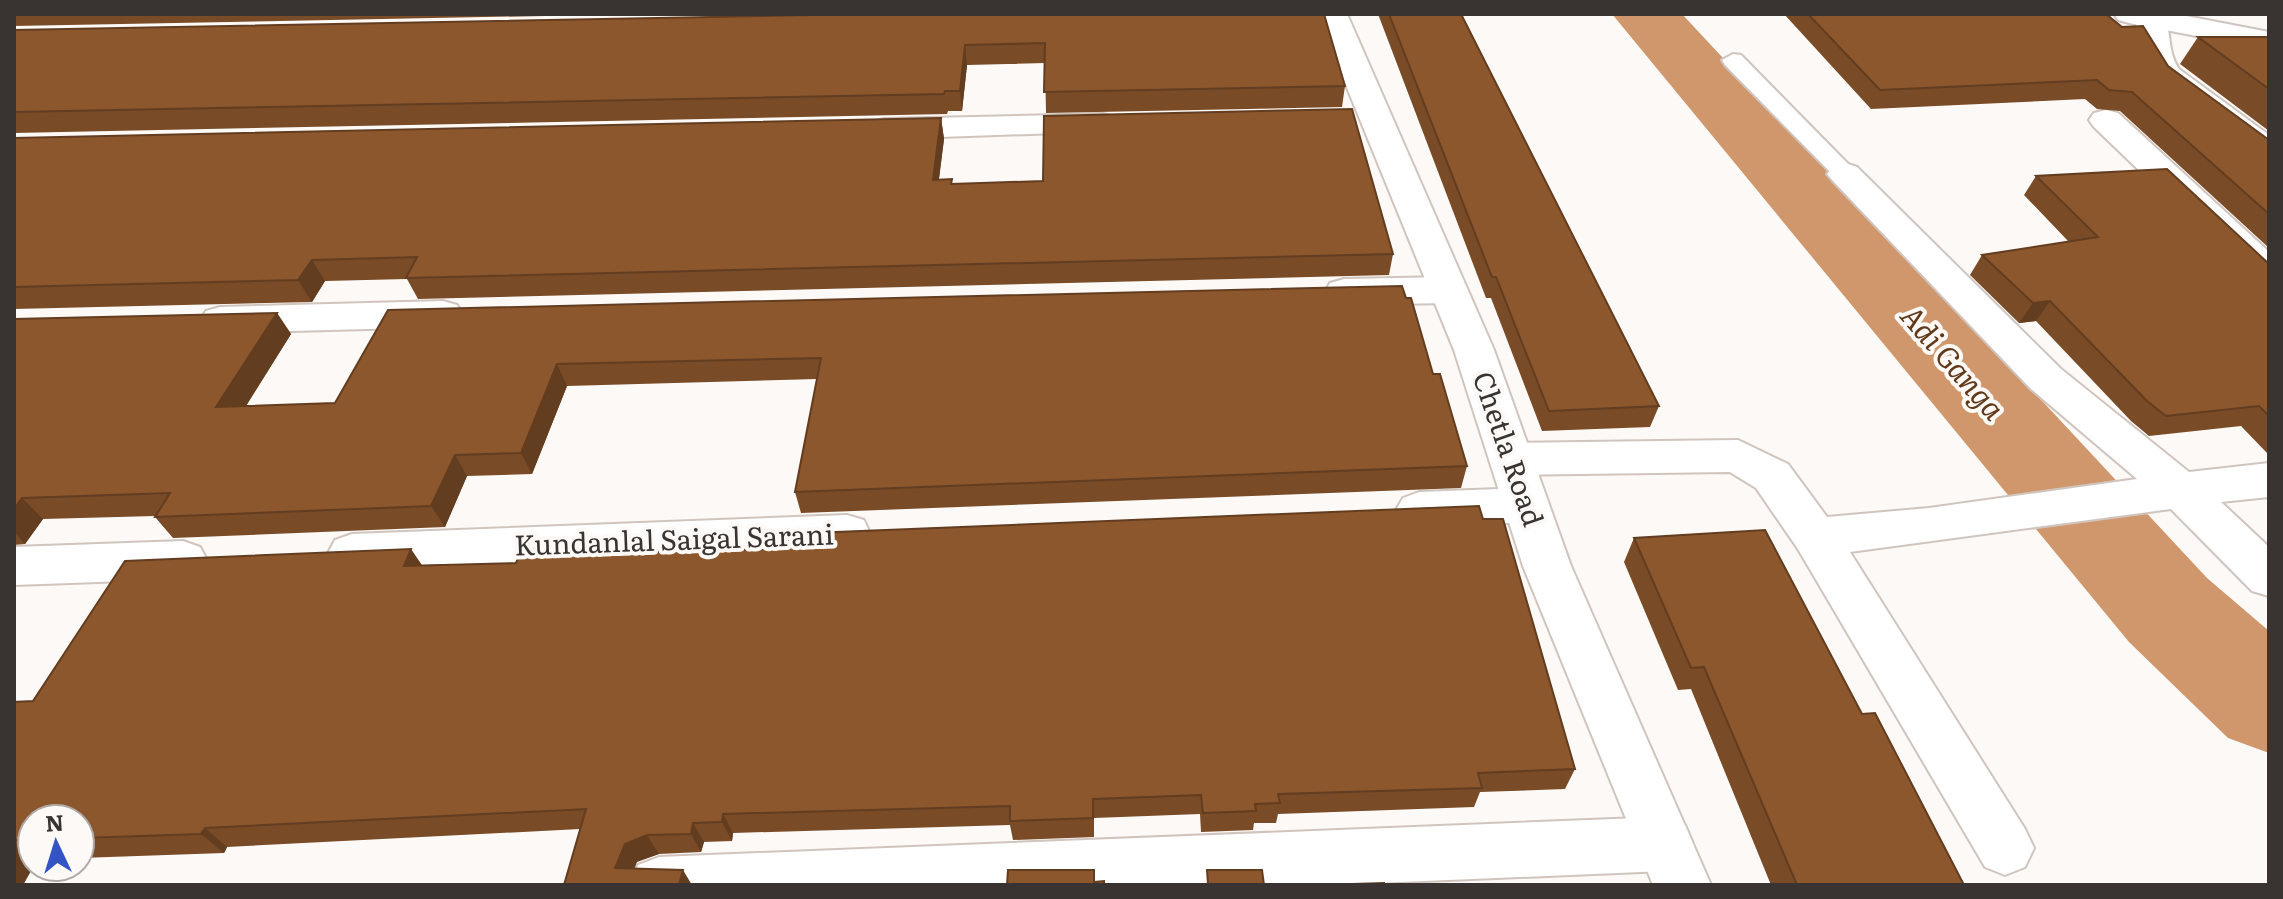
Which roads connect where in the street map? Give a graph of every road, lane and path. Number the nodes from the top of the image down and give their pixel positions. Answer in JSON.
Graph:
{"nodes":[{"id":1,"x":1332,"y":14,"type":"edge"},
{"id":2,"x":2140,"y":18,"type":"edge"},
{"id":3,"x":2269,"y":41,"type":"edge"},
{"id":4,"x":1733,"y":60,"type":"dead end"},
{"id":5,"x":2106,"y":120,"type":"dead end"},
{"id":6,"x":1138,"y":124,"type":"edge"},
{"id":7,"x":853,"y":129,"type":"edge"},
{"id":8,"x":2269,"y":151,"type":"edge"},
{"id":9,"x":1845,"y":174,"type":"joint"},
{"id":10,"x":2269,"y":273,"type":"edge"},
{"id":11,"x":1448,"y":290,"type":"junction"},
{"id":12,"x":1305,"y":293,"type":"edge"},
{"id":13,"x":480,"y":313,"type":"edge"},
{"id":14,"x":183,"y":321,"type":"edge"},
{"id":15,"x":1511,"y":459,"type":"junction"},
{"id":16,"x":2269,"y":480,"type":"edge"},
{"id":17,"x":2168,"y":490,"type":"junction"},
{"id":18,"x":1526,"y":505,"type":"junction"},
{"id":19,"x":1383,"y":511,"type":"edge"},
{"id":20,"x":890,"y":531,"type":"edge"},
{"id":21,"x":1815,"y":536,"type":"junction"},
{"id":22,"x":316,"y":554,"type":"edge"},
{"id":23,"x":221,"y":558,"type":"edge"},
{"id":24,"x":14,"y":566,"type":"edge"},
{"id":25,"x":2269,"y":577,"type":"edge"},
{"id":26,"x":2005,"y":848,"type":"dead end"},
{"id":27,"x":1673,"y":865,"type":"edge"},
{"id":28,"x":659,"y":885,"type":"edge"}],
"edges":[{"from":1,"to":11,"type":"street","name":"Chetla Road"},
{"from":2,"to":3,"type":"street"},
{"from":2,"to":8,"type":"street"},
{"from":4,"to":9,"type":"lane"},
{"from":5,"to":10,"type":"street"},
{"from":6,"to":7,"type":"street"},
{"from":9,"to":17,"type":"street"},
{"from":11,"to":12,"type":"street"},
{"from":11,"to":15,"type":"street","name":"Chetla Road"},
{"from":13,"to":14,"type":"street"},
{"from":15,"to":18,"type":"street","name":"Chetla Road"},
{"from":15,"to":21,"type":"street"},
{"from":16,"to":17,"type":"street"},
{"from":17,"to":21,"type":"street"},
{"from":17,"to":25,"type":"street"},
{"from":18,"to":19,"type":"street"},
{"from":18,"to":27,"type":"street","name":"Chetla Road"},
{"from":20,"to":22,"type":"street","name":"Kundanlal Saigal Sarani"},
{"from":21,"to":26,"type":"street"},
{"from":23,"to":24,"type":"street"},
{"from":27,"to":28,"type":"street"}]}
